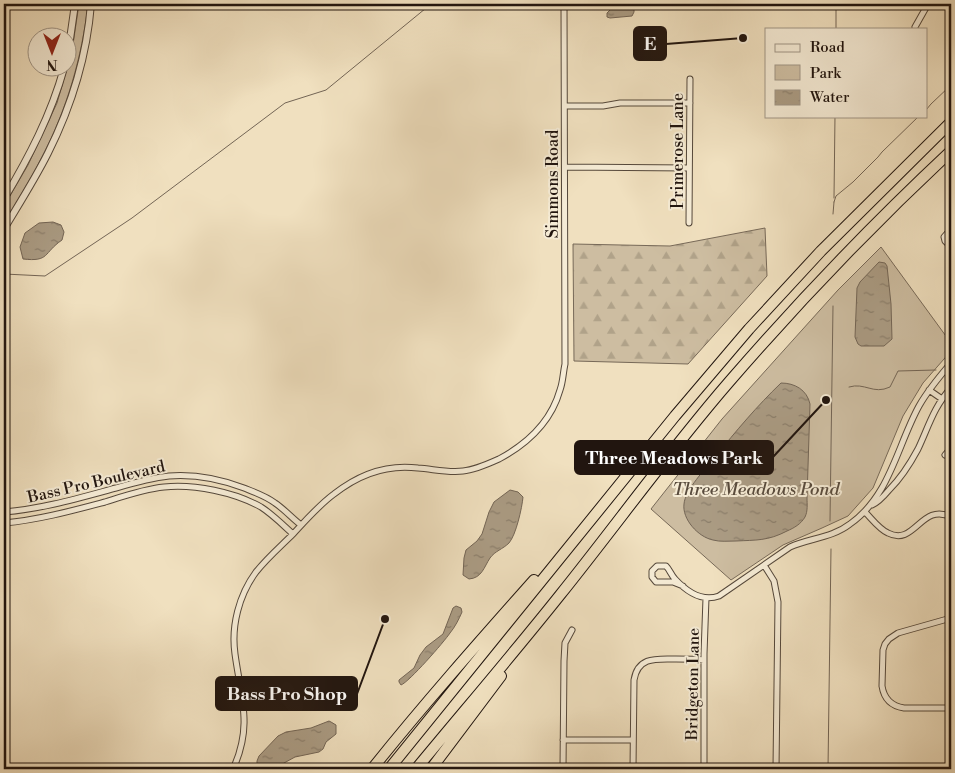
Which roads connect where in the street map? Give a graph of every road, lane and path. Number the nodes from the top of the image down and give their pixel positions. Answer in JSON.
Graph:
{"nodes":[{"id":1,"x":76,"y":4,"type":"edge"},
{"id":2,"x":91,"y":4,"type":"edge"},
{"id":3,"x":564,"y":4,"type":"edge"},
{"id":4,"x":928,"y":4,"type":"edge"},
{"id":5,"x":915,"y":27,"type":"dead end"},
{"id":6,"x":72,"y":28,"type":"edge"},
{"id":7,"x":61,"y":78,"type":"edge"},
{"id":8,"x":690,"y":79,"type":"dead end"},
{"id":9,"x":690,"y":103,"type":"junction"},
{"id":10,"x":564,"y":106,"type":"junction"},
{"id":11,"x":951,"y":122,"type":"edge"},
{"id":12,"x":951,"y":151,"type":"edge"},
{"id":13,"x":565,"y":167,"type":"junction"},
{"id":14,"x":689,"y":168,"type":"junction"},
{"id":15,"x":4,"y":199,"type":"edge"},
{"id":16,"x":689,"y":223,"type":"dead end"},
{"id":17,"x":4,"y":229,"type":"edge"},
{"id":18,"x":951,"y":230,"type":"edge"},
{"id":19,"x":951,"y":245,"type":"edge"},
{"id":20,"x":951,"y":363,"type":"edge"},
{"id":21,"x":951,"y":388,"type":"edge"},
{"id":22,"x":929,"y":390,"type":"junction"},
{"id":23,"x":942,"y":399,"type":"junction"},
{"id":24,"x":951,"y":448,"type":"edge"},
{"id":25,"x":945,"y":455,"type":"dead end"},
{"id":26,"x":871,"y":505,"type":"junction"},
{"id":27,"x":4,"y":512,"type":"edge"},
{"id":28,"x":865,"y":512,"type":"junction"},
{"id":29,"x":951,"y":517,"type":"edge"},
{"id":30,"x":590,"y":521,"type":"junction"},
{"id":31,"x":4,"y":523,"type":"edge"},
{"id":32,"x":301,"y":525,"type":"junction"},
{"id":33,"x":293,"y":534,"type":"junction"},
{"id":34,"x":764,"y":565,"type":"junction"},
{"id":35,"x":683,"y":586,"type":"junction"},
{"id":36,"x":560,"y":595,"type":"junction"},
{"id":37,"x":706,"y":598,"type":"junction"},
{"id":38,"x":951,"y":618,"type":"edge"},
{"id":39,"x":572,"y":630,"type":"dead end"},
{"id":40,"x":704,"y":660,"type":"junction"},
{"id":41,"x":951,"y":708,"type":"edge"},
{"id":42,"x":563,"y":740,"type":"junction"},
{"id":43,"x":634,"y":740,"type":"junction"},
{"id":44,"x":233,"y":769,"type":"edge"},
{"id":45,"x":372,"y":769,"type":"edge"},
{"id":46,"x":389,"y":769,"type":"edge"},
{"id":47,"x":416,"y":769,"type":"edge"},
{"id":48,"x":430,"y":769,"type":"edge"},
{"id":49,"x":563,"y":769,"type":"edge"},
{"id":50,"x":633,"y":769,"type":"edge"},
{"id":51,"x":704,"y":769,"type":"edge"},
{"id":52,"x":776,"y":769,"type":"edge"}],
"edges":[{"from":1,"to":6,"type":"street"},
{"from":2,"to":17,"type":"street"},
{"from":3,"to":10,"type":"street","name":"Simmons Road"},
{"from":4,"to":5,"type":"street"},
{"from":7,"to":15,"type":"street"},
{"from":8,"to":9,"type":"street","name":"Primerose Lane"},
{"from":9,"to":10,"type":"street"},
{"from":9,"to":14,"type":"street","name":"Primerose Lane"},
{"from":10,"to":13,"type":"street","name":"Simmons Road"},
{"from":11,"to":30,"type":"highway"},
{"from":12,"to":36,"type":"highway"},
{"from":13,"to":14,"type":"street"},
{"from":13,"to":32,"type":"street","name":"Simmons Road"},
{"from":14,"to":16,"type":"street","name":"Primerose Lane"},
{"from":18,"to":19,"type":"street"},
{"from":20,"to":22,"type":"street"},
{"from":21,"to":23,"type":"street"},
{"from":22,"to":23,"type":"street"},
{"from":22,"to":26,"type":"street"},
{"from":23,"to":26,"type":"street"},
{"from":24,"to":25,"type":"street"},
{"from":26,"to":28,"type":"street"},
{"from":27,"to":32,"type":"street","name":"Bass Pro Boulevard"},
{"from":28,"to":29,"type":"street"},
{"from":28,"to":34,"type":"street"},
{"from":30,"to":45,"type":"highway"},
{"from":30,"to":46,"type":"highway"},
{"from":31,"to":33,"type":"street","name":"Bass Pro Boulevard"},
{"from":32,"to":33,"type":"street","name":"Simmons Road"},
{"from":33,"to":44,"type":"street","name":"Simmons Road"},
{"from":34,"to":37,"type":"street"},
{"from":34,"to":52,"type":"street"},
{"from":35,"to":35,"type":"street"},
{"from":35,"to":37,"type":"street"},
{"from":36,"to":47,"type":"highway"},
{"from":36,"to":48,"type":"highway"},
{"from":37,"to":40,"type":"street","name":"Bridgeton Lane"},
{"from":38,"to":41,"type":"street"},
{"from":39,"to":42,"type":"street"},
{"from":40,"to":43,"type":"street"},
{"from":40,"to":51,"type":"street","name":"Bridgeton Lane"},
{"from":42,"to":43,"type":"street"},
{"from":42,"to":49,"type":"street"},
{"from":43,"to":50,"type":"street"}]}
